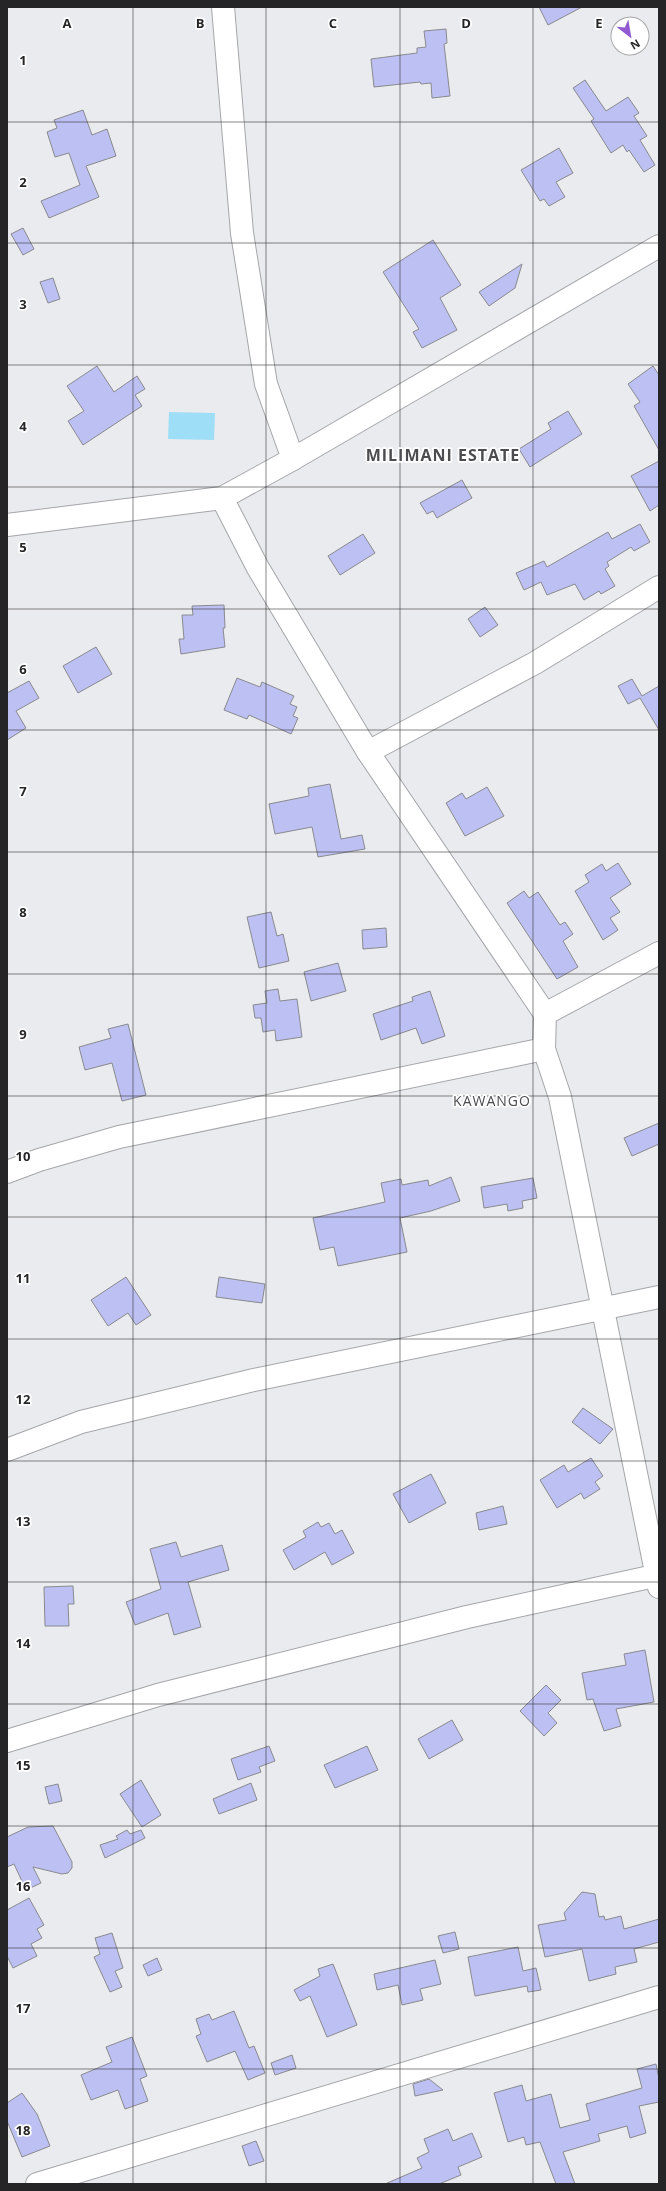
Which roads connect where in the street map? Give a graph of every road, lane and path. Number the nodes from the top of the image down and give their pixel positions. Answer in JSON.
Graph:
{"nodes":[{"id":1,"x":223,"y":7,"type":"edge"},
{"id":2,"x":659,"y":246,"type":"edge"},
{"id":3,"x":293,"y":459,"type":"junction"},
{"id":4,"x":222,"y":498,"type":"junction"},
{"id":5,"x":7,"y":525,"type":"edge"},
{"id":6,"x":659,"y":587,"type":"edge"},
{"id":7,"x":368,"y":752,"type":"junction"},
{"id":8,"x":659,"y":953,"type":"edge"},
{"id":9,"x":545,"y":1014,"type":"junction"},
{"id":10,"x":544,"y":1049,"type":"junction"},
{"id":11,"x":7,"y":1172,"type":"edge"},
{"id":12,"x":659,"y":1297,"type":"edge"},
{"id":13,"x":603,"y":1308,"type":"junction"},
{"id":14,"x":7,"y":1450,"type":"edge"},
{"id":15,"x":658,"y":1579,"type":"edge"},
{"id":16,"x":7,"y":1741,"type":"edge"},
{"id":17,"x":659,"y":1997,"type":"edge"},
{"id":18,"x":37,"y":2184,"type":"edge"}],
"edges":[{"from":1,"to":3,"type":"street"},
{"from":2,"to":3,"type":"street"},
{"from":3,"to":4,"type":"street"},
{"from":4,"to":5,"type":"street"},
{"from":4,"to":7,"type":"street"},
{"from":6,"to":7,"type":"street"},
{"from":7,"to":9,"type":"street"},
{"from":8,"to":9,"type":"street"},
{"from":9,"to":10,"type":"street"},
{"from":10,"to":11,"type":"street"},
{"from":10,"to":13,"type":"street"},
{"from":12,"to":13,"type":"street"},
{"from":13,"to":14,"type":"street"},
{"from":13,"to":15,"type":"street"},
{"from":15,"to":16,"type":"street"},
{"from":17,"to":18,"type":"street"}]}
